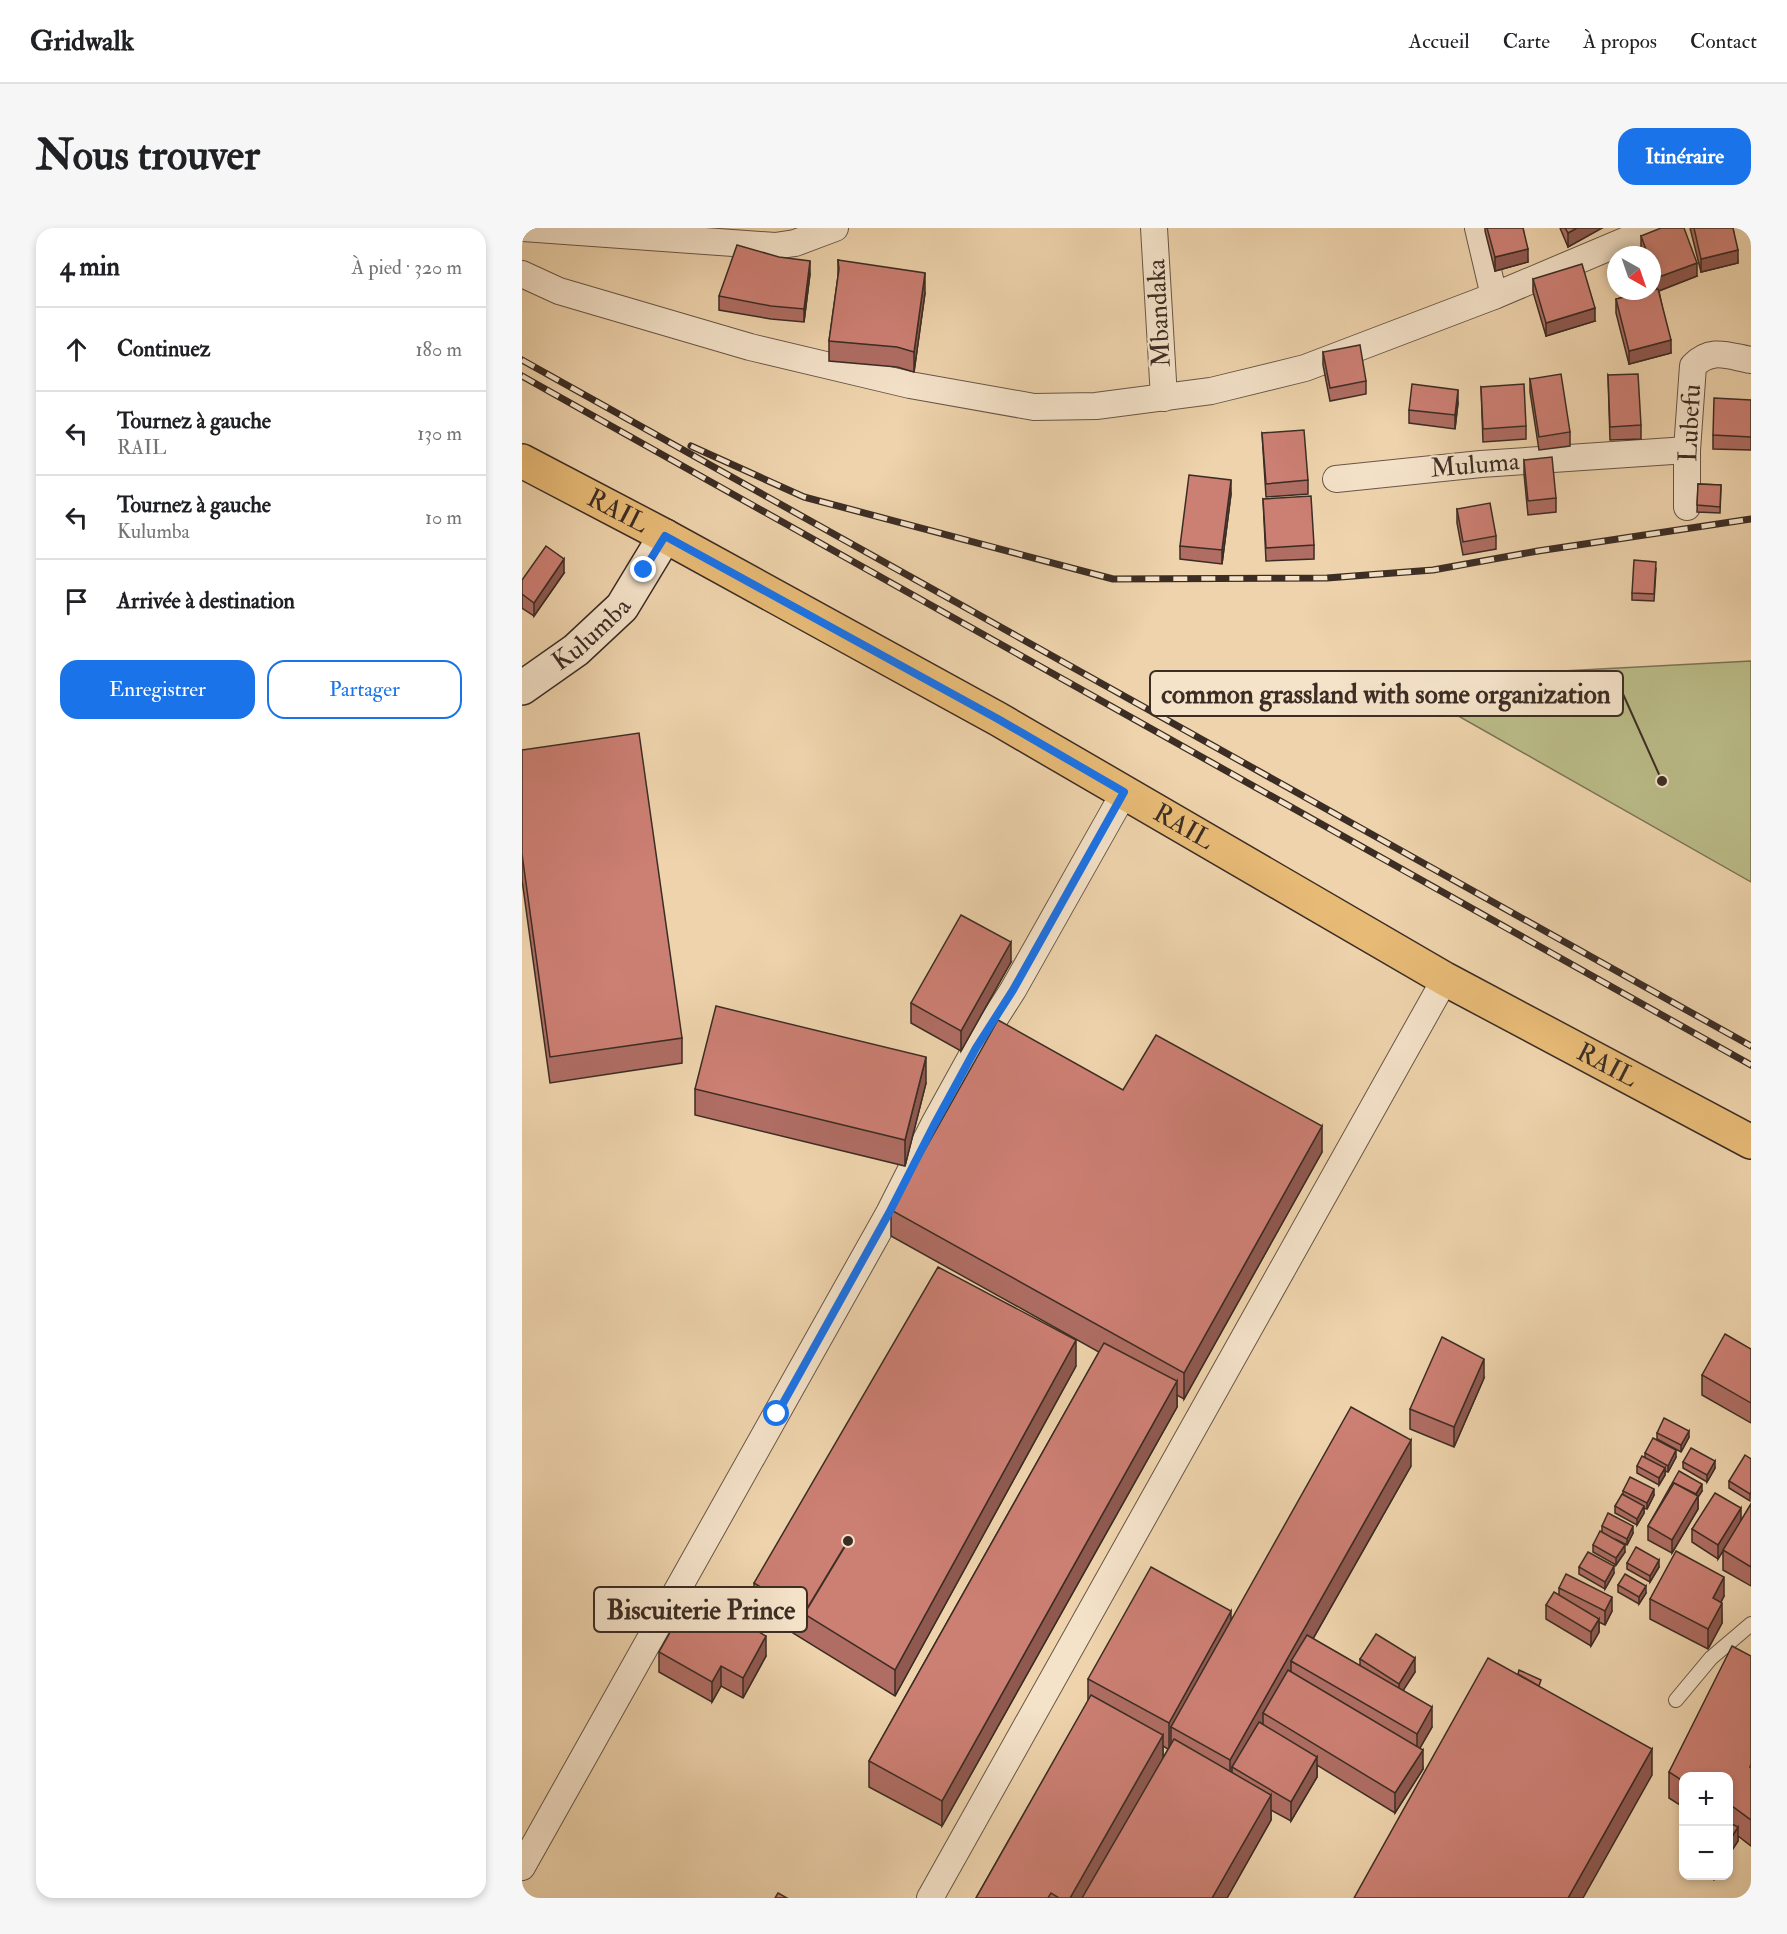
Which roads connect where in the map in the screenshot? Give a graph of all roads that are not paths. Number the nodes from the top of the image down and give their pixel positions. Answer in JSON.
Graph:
{"nodes":[{"id":1,"x":522,"y":228,"type":"edge"},
{"id":2,"x":835,"y":228,"type":"edge"},
{"id":3,"x":1154,"y":228,"type":"edge"},
{"id":4,"x":1478,"y":228,"type":"edge"},
{"id":5,"x":1655,"y":228,"type":"edge"},
{"id":6,"x":522,"y":274,"type":"edge"},
{"id":7,"x":1494,"y":296,"type":"junction"},
{"id":8,"x":1751,"y":360,"type":"edge"},
{"id":9,"x":1164,"y":398,"type":"junction"},
{"id":10,"x":1687,"y":450,"type":"junction"},
{"id":11,"x":522,"y":461,"type":"edge"},
{"id":12,"x":1336,"y":480,"type":"dead end"},
{"id":13,"x":1687,"y":507,"type":"dead end"},
{"id":14,"x":665,"y":536,"type":"junction"},
{"id":15,"x":522,"y":688,"type":"edge"},
{"id":16,"x":1124,"y":792,"type":"junction"},
{"id":17,"x":1445,"y":979,"type":"junction"},
{"id":18,"x":1751,"y":1142,"type":"edge"},
{"id":19,"x":1751,"y":1623,"type":"edge"},
{"id":20,"x":1676,"y":1700,"type":"dead end"},
{"id":21,"x":522,"y":1867,"type":"edge"},
{"id":22,"x":930,"y":1898,"type":"edge"}],
"edges":[{"from":1,"to":2,"type":"street"},
{"from":3,"to":9,"type":"street","name":"Mbandaka"},
{"from":4,"to":7,"type":"street"},
{"from":5,"to":7,"type":"street"},
{"from":6,"to":9,"type":"street"},
{"from":7,"to":9,"type":"street"},
{"from":8,"to":10,"type":"street","name":"Lubefu"},
{"from":10,"to":12,"type":"street","name":"Muluma"},
{"from":10,"to":13,"type":"street","name":"Lubefu"},
{"from":11,"to":14,"type":"main road","name":"RAIL"},
{"from":14,"to":15,"type":"street","name":"Kulumba"},
{"from":14,"to":16,"type":"main road","name":"RAIL"},
{"from":16,"to":17,"type":"main road","name":"RAIL"},
{"from":16,"to":21,"type":"street"},
{"from":17,"to":18,"type":"main road","name":"RAIL"},
{"from":17,"to":22,"type":"street"},
{"from":19,"to":20,"type":"lane"}]}
